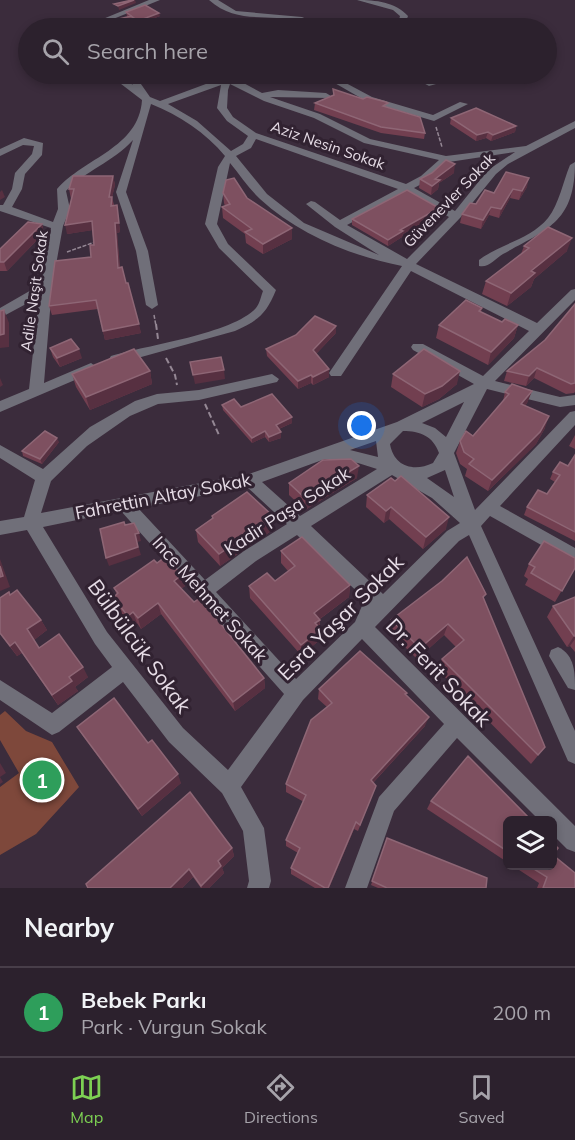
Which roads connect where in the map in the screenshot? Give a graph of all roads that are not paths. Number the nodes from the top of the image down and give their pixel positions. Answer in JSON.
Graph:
{"nodes":[{"id":1,"x":156,"y":0,"type":"edge"},
{"id":2,"x":213,"y":0,"type":"edge"},
{"id":3,"x":361,"y":0,"type":"edge"},
{"id":4,"x":378,"y":2,"type":"edge"},
{"id":5,"x":110,"y":18,"type":"edge"},
{"id":6,"x":291,"y":18,"type":"edge"},
{"id":7,"x":403,"y":18,"type":"edge"},
{"id":8,"x":126,"y":84,"type":"edge"},
{"id":9,"x":137,"y":84,"type":"edge"},
{"id":10,"x":206,"y":84,"type":"edge"},
{"id":11,"x":224,"y":84,"type":"edge"},
{"id":12,"x":239,"y":84,"type":"edge"},
{"id":13,"x":341,"y":84,"type":"edge"},
{"id":14,"x":260,"y":96,"type":"junction"},
{"id":15,"x":326,"y":96,"type":"edge"},
{"id":16,"x":147,"y":99,"type":"junction"},
{"id":17,"x":160,"y":104,"type":"junction"},
{"id":18,"x":463,"y":104,"type":"dead end"},
{"id":19,"x":142,"y":123,"type":"junction"},
{"id":20,"x":575,"y":124,"type":"edge"},
{"id":21,"x":253,"y":135,"type":"junction"},
{"id":22,"x":539,"y":144,"type":"junction"},
{"id":23,"x":0,"y":153,"type":"edge"},
{"id":24,"x":230,"y":155,"type":"junction"},
{"id":25,"x":446,"y":159,"type":"junction"},
{"id":26,"x":575,"y":165,"type":"edge"},
{"id":27,"x":406,"y":188,"type":"junction"},
{"id":28,"x":311,"y":204,"type":"dead end"},
{"id":29,"x":3,"y":209,"type":"edge"},
{"id":30,"x":456,"y":216,"type":"junction"},
{"id":31,"x":339,"y":225,"type":"junction"},
{"id":32,"x":57,"y":226,"type":"junction"},
{"id":33,"x":483,"y":263,"type":"dead end"},
{"id":34,"x":409,"y":264,"type":"junction"},
{"id":35,"x":46,"y":287,"type":"junction"},
{"id":36,"x":575,"y":293,"type":"edge"},
{"id":37,"x":152,"y":305,"type":"dead end"},
{"id":38,"x":0,"y":314,"type":"edge"},
{"id":39,"x":539,"y":330,"type":"junction"},
{"id":40,"x":418,"y":347,"type":"dead end"},
{"id":41,"x":336,"y":373,"type":"dead end"},
{"id":42,"x":272,"y":379,"type":"dead end"},
{"id":43,"x":481,"y":387,"type":"junction"},
{"id":44,"x":36,"y":392,"type":"junction"},
{"id":45,"x":575,"y":400,"type":"edge"},
{"id":46,"x":0,"y":407,"type":"edge"},
{"id":47,"x":575,"y":416,"type":"edge"},
{"id":48,"x":393,"y":430,"type":"junction"},
{"id":49,"x":0,"y":451,"type":"edge"},
{"id":50,"x":445,"y":452,"type":"junction"},
{"id":51,"x":323,"y":455,"type":"junction"},
{"id":52,"x":392,"y":466,"type":"junction"},
{"id":53,"x":44,"y":478,"type":"junction"},
{"id":54,"x":250,"y":480,"type":"junction"},
{"id":55,"x":124,"y":505,"type":"junction"},
{"id":56,"x":488,"y":507,"type":"junction"},
{"id":57,"x":31,"y":521,"type":"junction"},
{"id":58,"x":472,"y":524,"type":"junction"},
{"id":59,"x":299,"y":526,"type":"junction"},
{"id":60,"x":0,"y":528,"type":"edge"},
{"id":61,"x":575,"y":557,"type":"edge"},
{"id":62,"x":204,"y":591,"type":"junction"},
{"id":63,"x":362,"y":626,"type":"junction"},
{"id":64,"x":558,"y":656,"type":"dead end"},
{"id":65,"x":126,"y":668,"type":"junction"},
{"id":66,"x":575,"y":681,"type":"edge"},
{"id":67,"x":0,"y":689,"type":"edge"},
{"id":68,"x":296,"y":693,"type":"junction"},
{"id":69,"x":456,"y":724,"type":"junction"},
{"id":70,"x":575,"y":754,"type":"edge"},
{"id":71,"x":229,"y":786,"type":"junction"},
{"id":72,"x":575,"y":841,"type":"edge"},
{"id":73,"x":258,"y":888,"type":"edge"},
{"id":74,"x":356,"y":888,"type":"edge"}],
"edges":[{"from":1,"to":5,"type":"street"},
{"from":2,"to":6,"type":"street"},
{"from":3,"to":4,"type":"street"},
{"from":4,"to":7,"type":"street"},
{"from":8,"to":16,"type":"street"},
{"from":9,"to":16,"type":"street"},
{"from":10,"to":17,"type":"street"},
{"from":11,"to":21,"type":"street","name":"Aziz Nesin Sokak"},
{"from":12,"to":14,"type":"street"},
{"from":13,"to":18,"type":"street"},
{"from":14,"to":15,"type":"street"},
{"from":14,"to":25,"type":"street"},
{"from":16,"to":17,"type":"street"},
{"from":16,"to":19,"type":"street"},
{"from":17,"to":24,"type":"street"},
{"from":19,"to":32,"type":"street","name":"Adile Naşit Sokak"},
{"from":19,"to":37,"type":"street"},
{"from":20,"to":22,"type":"street","name":"Güvenevler Sokak"},
{"from":21,"to":24,"type":"street"},
{"from":21,"to":27,"type":"street","name":"Aziz Nesin Sokak"},
{"from":22,"to":25,"type":"street"},
{"from":22,"to":30,"type":"street","name":"Güvenevler Sokak"},
{"from":23,"to":29,"type":"street"},
{"from":24,"to":34,"type":"street"},
{"from":24,"to":44,"type":"street"},
{"from":25,"to":27,"type":"street"},
{"from":26,"to":33,"type":"street"},
{"from":27,"to":30,"type":"street","name":"Aziz Nesin Sokak"},
{"from":27,"to":31,"type":"street"},
{"from":28,"to":31,"type":"street"},
{"from":29,"to":32,"type":"street"},
{"from":30,"to":34,"type":"street","name":"Güvenevler Sokak"},
{"from":31,"to":34,"type":"street"},
{"from":32,"to":35,"type":"street","name":"Adile Naşit Sokak"},
{"from":34,"to":39,"type":"street"},
{"from":34,"to":41,"type":"street","name":"Güvenevler Sokak"},
{"from":35,"to":38,"type":"street"},
{"from":35,"to":44,"type":"street","name":"Adile Naşit Sokak"},
{"from":36,"to":39,"type":"street"},
{"from":39,"to":43,"type":"street"},
{"from":40,"to":43,"type":"street"},
{"from":42,"to":53,"type":"street"},
{"from":43,"to":45,"type":"street"},
{"from":43,"to":48,"type":"street"},
{"from":43,"to":50,"type":"street"},
{"from":44,"to":46,"type":"street"},
{"from":47,"to":56,"type":"street","name":"Esra Yaşar Sokak"},
{"from":48,"to":50,"type":"street"},
{"from":48,"to":51,"type":"street","name":"Fahrettin Altay Sokak"},
{"from":48,"to":52,"type":"street"},
{"from":49,"to":53,"type":"street"},
{"from":50,"to":52,"type":"street"},
{"from":50,"to":58,"type":"street"},
{"from":51,"to":52,"type":"street"},
{"from":51,"to":54,"type":"street","name":"Fahrettin Altay Sokak"},
{"from":52,"to":58,"type":"street"},
{"from":52,"to":59,"type":"street","name":"Kadir Paşa Sokak"},
{"from":53,"to":57,"type":"street"},
{"from":54,"to":55,"type":"street","name":"Fahrettin Altay Sokak"},
{"from":54,"to":59,"type":"street","name":"Dr. Ferit Sokak"},
{"from":55,"to":57,"type":"street","name":"Fahrettin Altay Sokak"},
{"from":55,"to":62,"type":"street","name":"Ince Mehmet Sokak"},
{"from":56,"to":58,"type":"street","name":"Esra Yaşar Sokak"},
{"from":56,"to":61,"type":"street"},
{"from":57,"to":60,"type":"street","name":"Fahrettin Altay Sokak"},
{"from":57,"to":65,"type":"street","name":"Bülbülcük Sokak"},
{"from":58,"to":63,"type":"street","name":"Esra Yaşar Sokak"},
{"from":58,"to":70,"type":"street"},
{"from":59,"to":62,"type":"street","name":"Kadir Paşa Sokak"},
{"from":59,"to":63,"type":"street","name":"Dr. Ferit Sokak"},
{"from":62,"to":68,"type":"street","name":"Ince Mehmet Sokak"},
{"from":63,"to":68,"type":"street","name":"Esra Yaşar Sokak"},
{"from":63,"to":69,"type":"street","name":"Dr. Ferit Sokak"},
{"from":64,"to":66,"type":"street"},
{"from":65,"to":67,"type":"street"},
{"from":65,"to":71,"type":"street","name":"Bülbülcük Sokak"},
{"from":68,"to":71,"type":"street","name":"Esra Yaşar Sokak"},
{"from":69,"to":72,"type":"street","name":"Dr. Ferit Sokak"},
{"from":69,"to":74,"type":"street"},
{"from":71,"to":73,"type":"street"}]}
